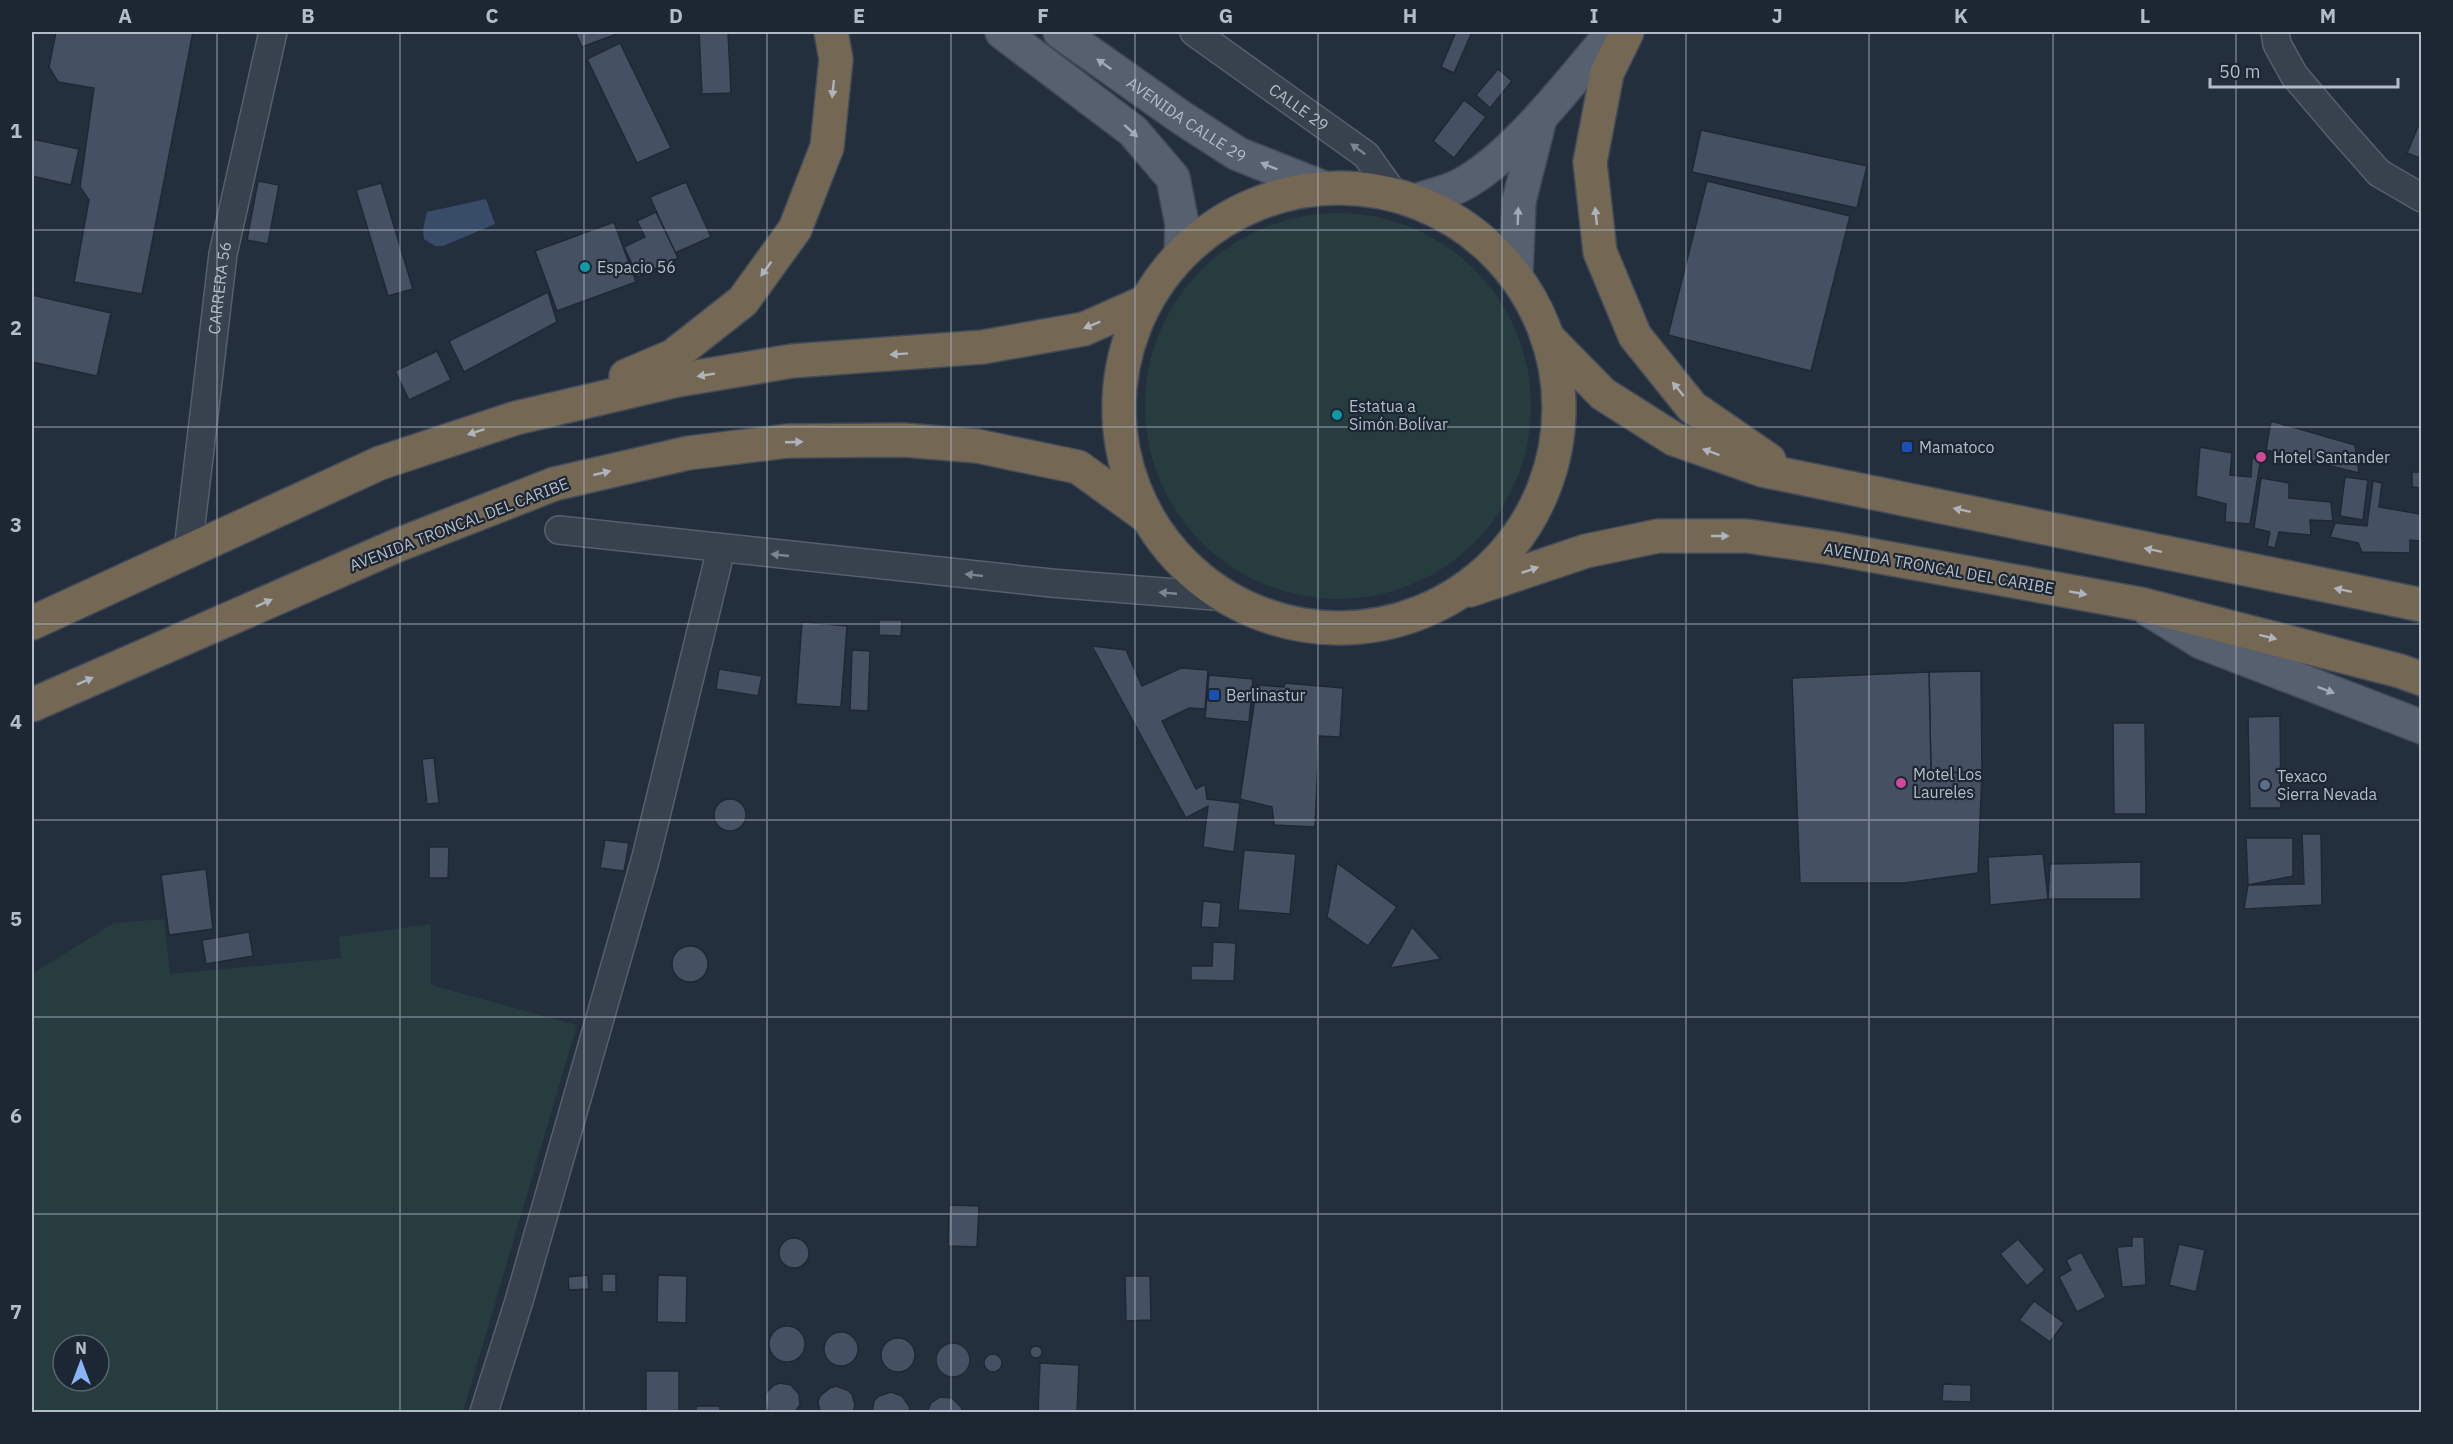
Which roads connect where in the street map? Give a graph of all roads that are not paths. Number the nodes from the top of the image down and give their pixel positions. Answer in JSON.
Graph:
{"nodes":[{"id":1,"x":273,"y":32,"type":"edge"},
{"id":2,"x":831,"y":32,"type":"edge"},
{"id":3,"x":1002,"y":32,"type":"edge"},
{"id":4,"x":1194,"y":32,"type":"edge"},
{"id":5,"x":1613,"y":32,"type":"edge"},
{"id":6,"x":1627,"y":32,"type":"edge"},
{"id":7,"x":2275,"y":32,"type":"edge"},
{"id":8,"x":1069,"y":34,"type":"edge"},
{"id":9,"x":1539,"y":118,"type":"junction"},
{"id":10,"x":1324,"y":188,"type":"junction"},
{"id":11,"x":1404,"y":197,"type":"junction"},
{"id":12,"x":2421,"y":198,"type":"edge"},
{"id":13,"x":1181,"y":253,"type":"junction"},
{"id":14,"x":1516,"y":274,"type":"junction"},
{"id":15,"x":1145,"y":302,"type":"junction"},
{"id":16,"x":1550,"y":339,"type":"junction"},
{"id":17,"x":516,"y":418,"type":"junction"},
{"id":18,"x":1854,"y":488,"type":"junction"},
{"id":19,"x":1146,"y":516,"type":"junction"},
{"id":20,"x":559,"y":530,"type":"dead end"},
{"id":21,"x":721,"y":549,"type":"junction"},
{"id":22,"x":188,"y":550,"type":"junction"},
{"id":23,"x":1454,"y":596,"type":"junction"},
{"id":24,"x":1227,"y":597,"type":"junction"},
{"id":25,"x":2382,"y":598,"type":"junction"},
{"id":26,"x":2140,"y":604,"type":"junction"},
{"id":27,"x":2421,"y":605,"type":"edge"},
{"id":28,"x":2421,"y":617,"type":"edge"},
{"id":29,"x":32,"y":623,"type":"edge"},
{"id":30,"x":2421,"y":679,"type":"edge"},
{"id":31,"x":32,"y":705,"type":"edge"},
{"id":32,"x":2421,"y":727,"type":"edge"},
{"id":33,"x":484,"y":1413,"type":"edge"}],
"edges":[{"from":1,"to":22,"type":"street","name":"CARRERA 56"},
{"from":2,"to":17,"type":"highway","one_way":true},
{"from":3,"to":13,"type":"main road","one_way":true},
{"from":11,"to":4,"type":"street","name":"CALLE 29","one_way":true},
{"from":5,"to":9,"type":"main road"},
{"from":18,"to":6,"type":"highway","one_way":true},
{"from":7,"to":12,"type":"street"},
{"from":10,"to":8,"type":"main road","name":"AVENIDA CALLE 29","one_way":true},
{"from":9,"to":11,"type":"main road"},
{"from":14,"to":9,"type":"main road","one_way":true},
{"from":10,"to":11,"type":"highway"},
{"from":10,"to":13,"type":"highway"},
{"from":11,"to":14,"type":"highway"},
{"from":13,"to":15,"type":"highway"},
{"from":14,"to":16,"type":"highway"},
{"from":15,"to":17,"type":"highway","one_way":true},
{"from":15,"to":19,"type":"highway"},
{"from":18,"to":16,"type":"highway","one_way":true},
{"from":16,"to":23,"type":"highway"},
{"from":17,"to":22,"type":"highway","one_way":true},
{"from":25,"to":18,"type":"highway","one_way":true},
{"from":19,"to":24,"type":"highway"},
{"from":31,"to":19,"type":"highway","name":"AVENIDA TRONCAL DEL CARIBE","one_way":true},
{"from":20,"to":21,"type":"street"},
{"from":24,"to":21,"type":"street","one_way":true},
{"from":21,"to":33,"type":"street"},
{"from":22,"to":29,"type":"highway"},
{"from":23,"to":24,"type":"highway"},
{"from":23,"to":26,"type":"highway","name":"AVENIDA TRONCAL DEL CARIBE","one_way":true},
{"from":25,"to":27,"type":"highway"},
{"from":25,"to":28,"type":"main road"},
{"from":26,"to":30,"type":"highway","name":"AVENIDA TRONCAL DEL CARIBE","one_way":true},
{"from":26,"to":32,"type":"main road","one_way":true}]}
